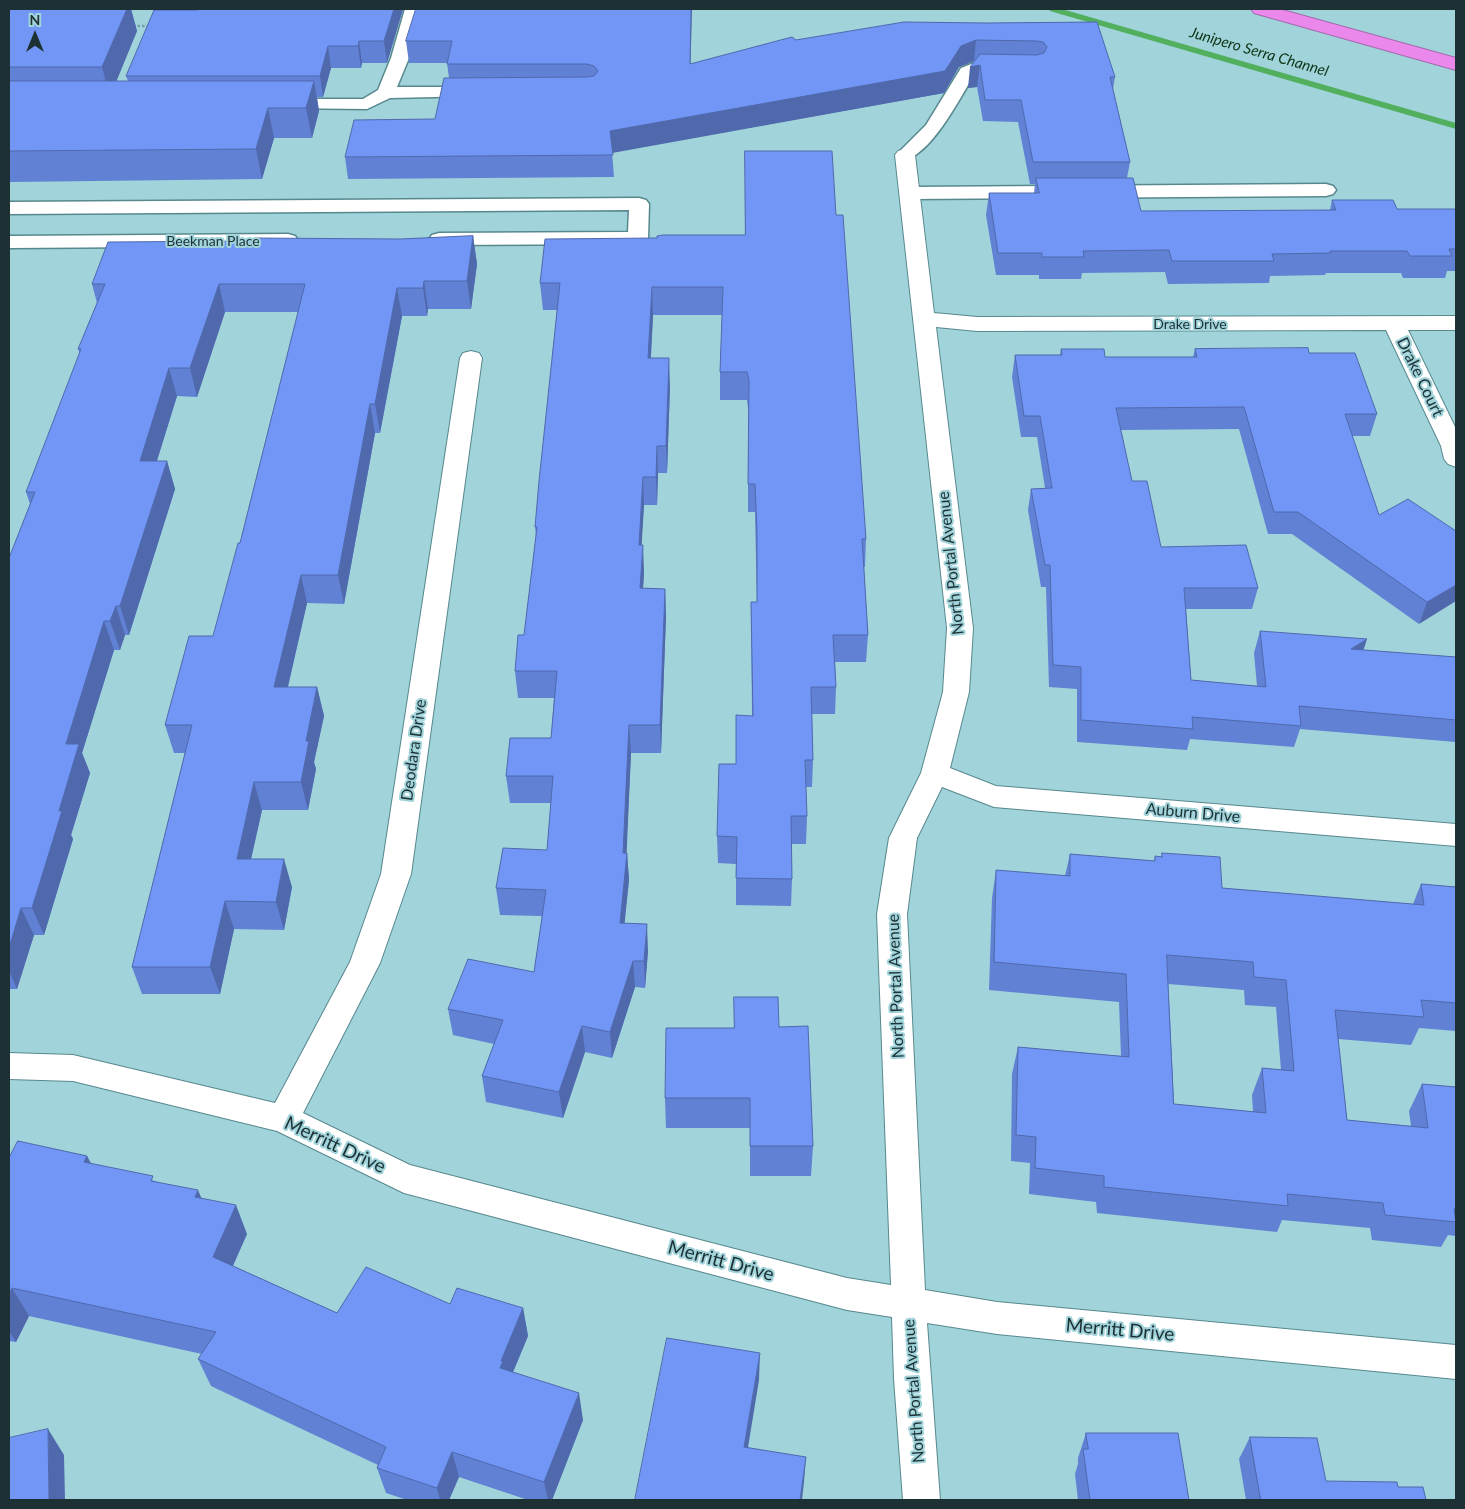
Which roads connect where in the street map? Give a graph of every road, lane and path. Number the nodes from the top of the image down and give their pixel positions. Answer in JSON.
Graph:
{"nodes":[{"id":1,"x":413,"y":9,"type":"edge"},
{"id":2,"x":1260,"y":9,"type":"edge"},
{"id":3,"x":131,"y":26,"type":"dead end"},
{"id":4,"x":150,"y":26,"type":"edge"},
{"id":5,"x":1456,"y":64,"type":"edge"},
{"id":6,"x":1026,"y":69,"type":"edge"},
{"id":7,"x":492,"y":92,"type":"edge"},
{"id":8,"x":386,"y":93,"type":"junction"},
{"id":9,"x":268,"y":104,"type":"edge"},
{"id":10,"x":905,"y":156,"type":"joint"},
{"id":11,"x":1326,"y":190,"type":"dead end"},
{"id":12,"x":910,"y":194,"type":"junction"},
{"id":13,"x":520,"y":205,"type":"junction"},
{"id":14,"x":103,"y":207,"type":"junction"},
{"id":15,"x":9,"y":208,"type":"edge"},
{"id":16,"x":516,"y":239,"type":"junction"},
{"id":17,"x":308,"y":240,"type":"edge"},
{"id":18,"x":417,"y":240,"type":"edge"},
{"id":19,"x":90,"y":241,"type":"junction"},
{"id":20,"x":9,"y":242,"type":"edge"},
{"id":21,"x":924,"y":319,"type":"junction"},
{"id":22,"x":1456,"y":323,"type":"edge"},
{"id":23,"x":1394,"y":324,"type":"junction"},
{"id":24,"x":471,"y":358,"type":"dead end"},
{"id":25,"x":1456,"y":459,"type":"edge"},
{"id":26,"x":935,"y":773,"type":"junction"},
{"id":27,"x":1456,"y":835,"type":"edge"},
{"id":28,"x":9,"y":1066,"type":"edge"},
{"id":29,"x":283,"y":1119,"type":"junction"},
{"id":30,"x":908,"y":1304,"type":"junction"},
{"id":31,"x":1456,"y":1362,"type":"edge"},
{"id":32,"x":922,"y":1500,"type":"edge"}],
"edges":[{"from":1,"to":8,"type":"lane"},
{"from":2,"to":5,"type":"highway"},
{"from":3,"to":4,"type":"path"},
{"from":6,"to":10,"type":"lane"},
{"from":7,"to":8,"type":"lane"},
{"from":8,"to":9,"type":"lane"},
{"from":10,"to":12,"type":"street","name":"North Portal Avenue"},
{"from":11,"to":12,"type":"lane"},
{"from":12,"to":21,"type":"street","name":"North Portal Avenue"},
{"from":13,"to":14,"type":"lane"},
{"from":13,"to":16,"type":"lane"},
{"from":13,"to":16,"type":"lane"},
{"from":14,"to":15,"type":"lane"},
{"from":14,"to":19,"type":"lane"},
{"from":16,"to":18,"type":"lane"},
{"from":17,"to":19,"type":"lane","name":"Beekman Place"},
{"from":19,"to":20,"type":"lane","name":"Beekman Place"},
{"from":21,"to":23,"type":"street","name":"Drake Drive"},
{"from":21,"to":26,"type":"street","name":"North Portal Avenue"},
{"from":22,"to":23,"type":"street","name":"Drake Drive"},
{"from":23,"to":25,"type":"street","name":"Drake Court"},
{"from":24,"to":29,"type":"street","name":"Deodara Drive"},
{"from":26,"to":27,"type":"street","name":"Auburn Drive"},
{"from":26,"to":30,"type":"street","name":"North Portal Avenue"},
{"from":28,"to":29,"type":"street","name":"Merritt Drive"},
{"from":29,"to":30,"type":"street","name":"Merritt Drive"},
{"from":30,"to":31,"type":"street","name":"Merritt Drive"},
{"from":30,"to":32,"type":"street","name":"North Portal Avenue"}]}
